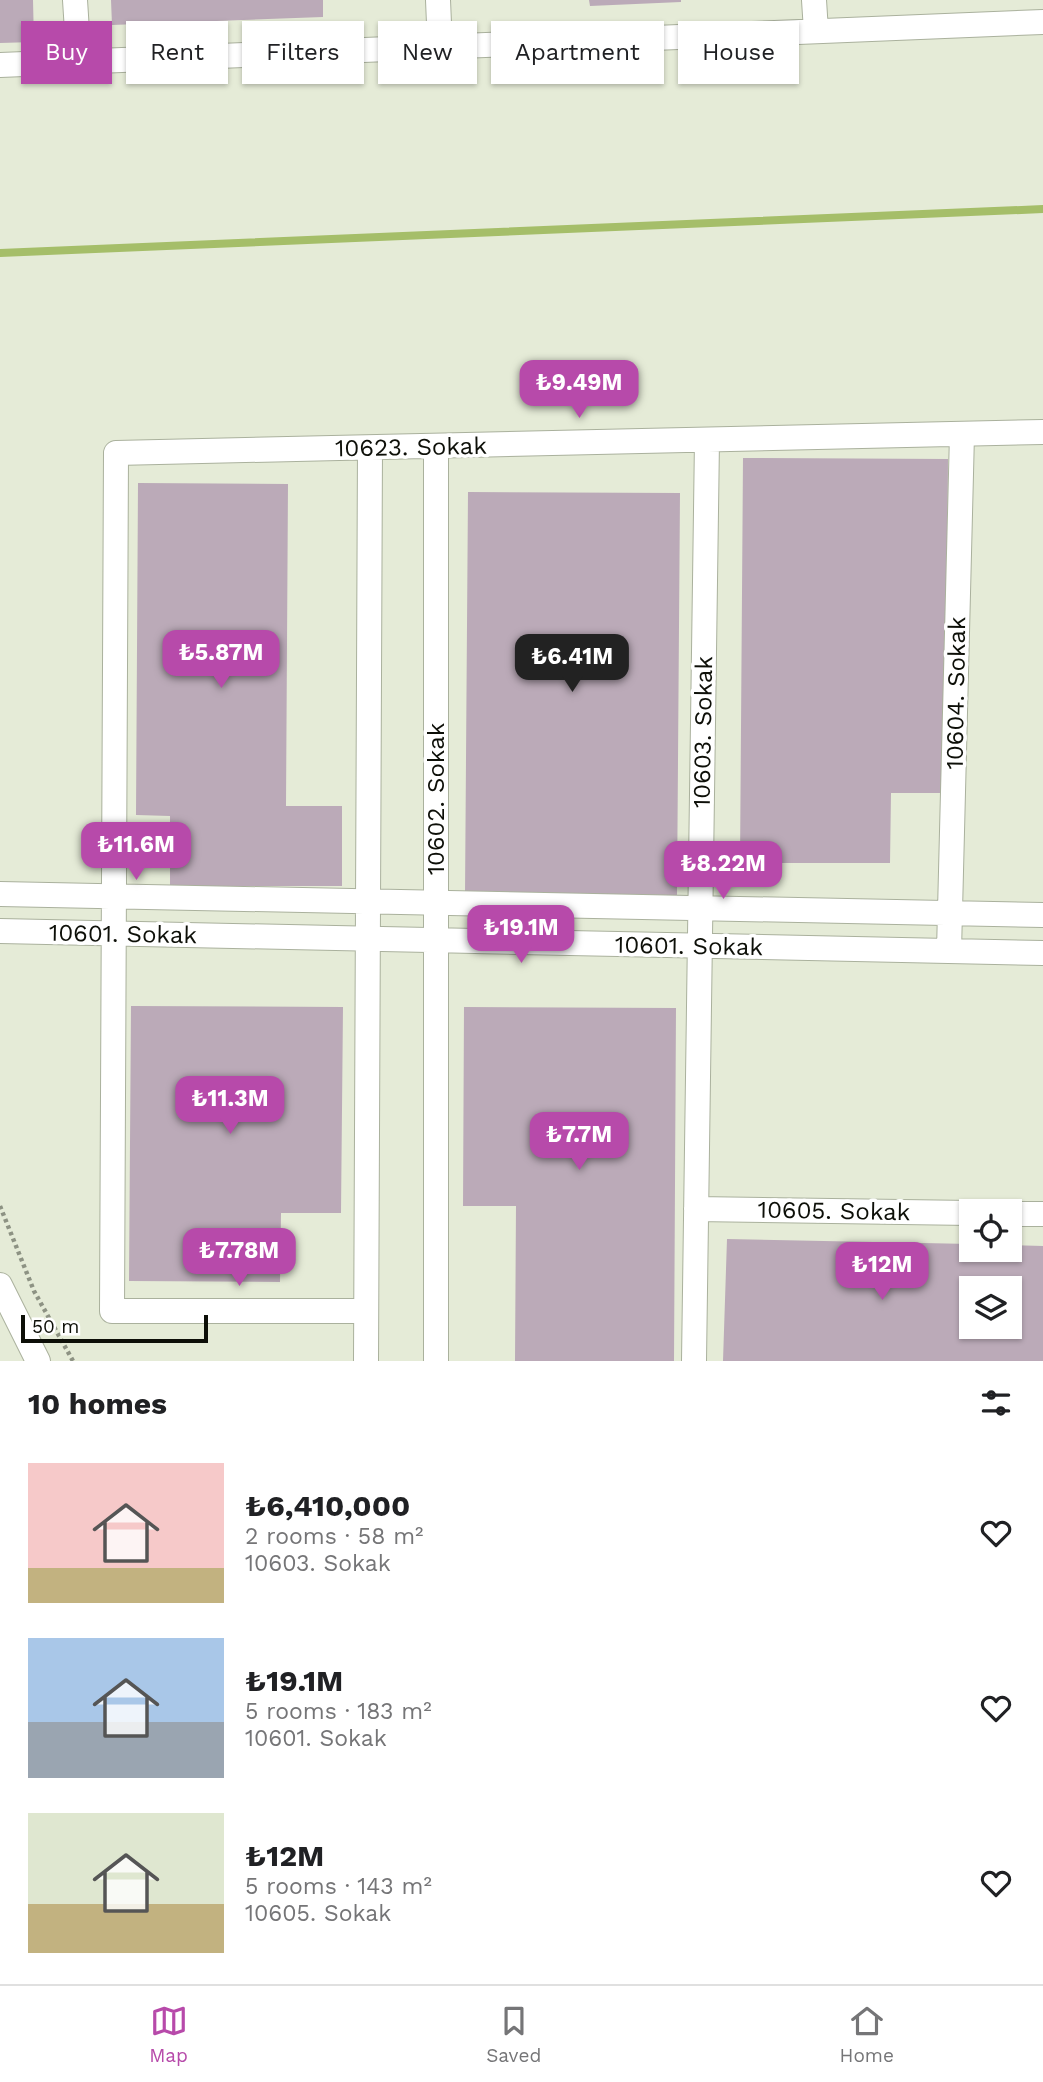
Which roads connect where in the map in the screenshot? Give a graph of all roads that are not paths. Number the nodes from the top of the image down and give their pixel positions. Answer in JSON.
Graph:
{"nodes":[{"id":1,"x":75,"y":0,"type":"edge"},
{"id":2,"x":438,"y":0,"type":"edge"},
{"id":3,"x":814,"y":0,"type":"edge"},
{"id":4,"x":76,"y":21,"type":"edge"},
{"id":5,"x":439,"y":21,"type":"edge"},
{"id":6,"x":1043,"y":22,"type":"edge"},
{"id":7,"x":816,"y":31,"type":"junction"},
{"id":8,"x":477,"y":45,"type":"edge"},
{"id":9,"x":378,"y":50,"type":"edge"},
{"id":10,"x":112,"y":61,"type":"edge"},
{"id":11,"x":21,"y":64,"type":"edge"},
{"id":12,"x":0,"y":65,"type":"edge"},
{"id":13,"x":1043,"y":432,"type":"edge"},
{"id":14,"x":962,"y":434,"type":"junction"},
{"id":15,"x":707,"y":440,"type":"junction"},
{"id":16,"x":436,"y":446,"type":"junction"},
{"id":17,"x":370,"y":448,"type":"junction"},
{"id":18,"x":0,"y":894,"type":"edge"},
{"id":19,"x":114,"y":897,"type":"junction"},
{"id":20,"x":368,"y":902,"type":"junction"},
{"id":21,"x":436,"y":903,"type":"junction"},
{"id":22,"x":700,"y":908,"type":"junction"},
{"id":23,"x":950,"y":913,"type":"junction"},
{"id":24,"x":1043,"y":915,"type":"edge"},
{"id":25,"x":0,"y":931,"type":"edge"},
{"id":26,"x":113,"y":934,"type":"junction"},
{"id":27,"x":368,"y":939,"type":"junction"},
{"id":28,"x":436,"y":941,"type":"junction"},
{"id":29,"x":700,"y":946,"type":"junction"},
{"id":30,"x":949,"y":951,"type":"junction"},
{"id":31,"x":1043,"y":953,"type":"edge"},
{"id":32,"x":696,"y":1209,"type":"junction"},
{"id":33,"x":959,"y":1213,"type":"edge"},
{"id":34,"x":1022,"y":1214,"type":"edge"},
{"id":35,"x":1043,"y":1214,"type":"edge"},
{"id":36,"x":0,"y":1285,"type":"edge"},
{"id":37,"x":366,"y":1311,"type":"junction"},
{"id":38,"x":38,"y":1361,"type":"edge"},
{"id":39,"x":366,"y":1361,"type":"edge"},
{"id":40,"x":436,"y":1361,"type":"edge"},
{"id":41,"x":694,"y":1361,"type":"edge"}],
"edges":[{"from":1,"to":4,"type":"street"},
{"from":2,"to":5,"type":"street"},
{"from":3,"to":7,"type":"street"},
{"from":6,"to":7,"type":"street"},
{"from":7,"to":8,"type":"street"},
{"from":9,"to":10,"type":"street"},
{"from":11,"to":12,"type":"street"},
{"from":13,"to":14,"type":"street","name":"10623. Sokak"},
{"from":14,"to":15,"type":"street","name":"10623. Sokak"},
{"from":14,"to":23,"type":"street","name":"10604. Sokak"},
{"from":15,"to":16,"type":"street","name":"10623. Sokak"},
{"from":15,"to":22,"type":"street","name":"10603. Sokak"},
{"from":16,"to":17,"type":"street","name":"10623. Sokak"},
{"from":16,"to":21,"type":"street","name":"10602. Sokak"},
{"from":17,"to":19,"type":"street","name":"10623. Sokak"},
{"from":17,"to":20,"type":"street"},
{"from":18,"to":19,"type":"street","name":"10601. Sokak"},
{"from":19,"to":20,"type":"street","name":"10601. Sokak"},
{"from":19,"to":26,"type":"street"},
{"from":20,"to":21,"type":"street","name":"10601. Sokak"},
{"from":20,"to":27,"type":"street"},
{"from":21,"to":22,"type":"street","name":"10601. Sokak"},
{"from":21,"to":28,"type":"street","name":"10602. Sokak"},
{"from":22,"to":23,"type":"street","name":"10601. Sokak"},
{"from":22,"to":29,"type":"street","name":"10603. Sokak"},
{"from":23,"to":24,"type":"street","name":"10601. Sokak"},
{"from":23,"to":30,"type":"street","name":"10604. Sokak"},
{"from":25,"to":26,"type":"street","name":"10601. Sokak"},
{"from":26,"to":27,"type":"street","name":"10601. Sokak"},
{"from":26,"to":37,"type":"street"},
{"from":27,"to":28,"type":"street","name":"10601. Sokak"},
{"from":27,"to":37,"type":"street"},
{"from":28,"to":29,"type":"street","name":"10601. Sokak"},
{"from":28,"to":40,"type":"street","name":"10602. Sokak"},
{"from":29,"to":30,"type":"street","name":"10601. Sokak"},
{"from":29,"to":32,"type":"street","name":"10603. Sokak"},
{"from":30,"to":31,"type":"street","name":"10601. Sokak"},
{"from":32,"to":33,"type":"street","name":"10605. Sokak"},
{"from":32,"to":41,"type":"street","name":"10603. Sokak"},
{"from":34,"to":35,"type":"street"},
{"from":36,"to":38,"type":"street"},
{"from":37,"to":39,"type":"street"}]}
